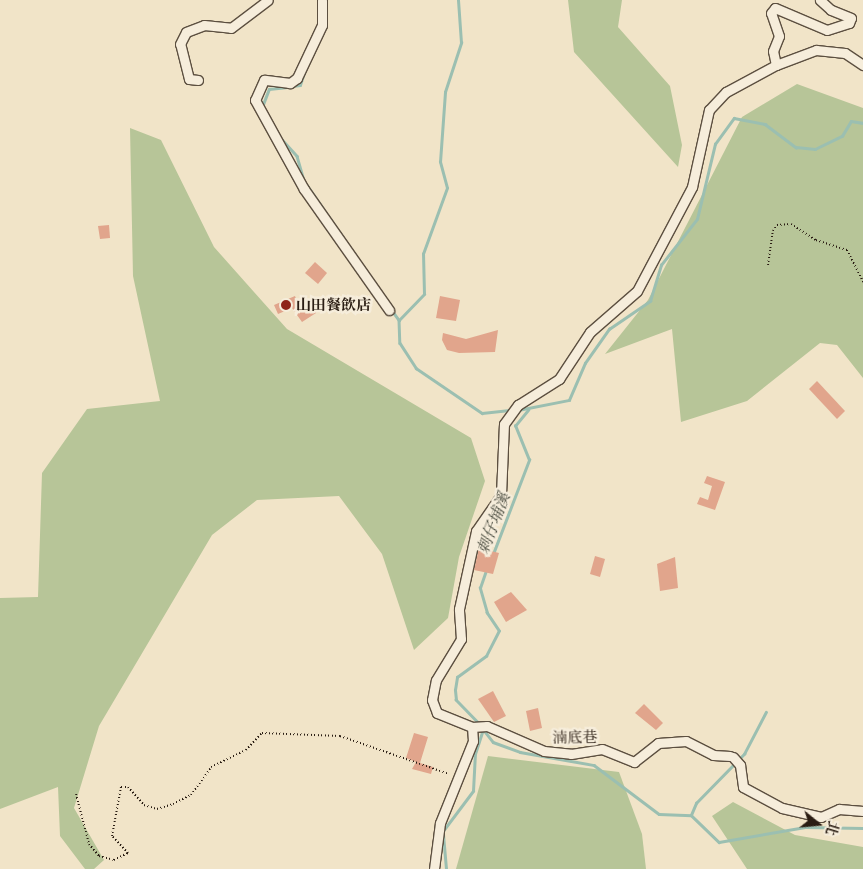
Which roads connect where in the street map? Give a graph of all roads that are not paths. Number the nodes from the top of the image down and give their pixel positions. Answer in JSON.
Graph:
{"nodes":[{"id":1,"x":268,"y":0,"type":"edge"},
{"id":2,"x":322,"y":0,"type":"edge"},
{"id":3,"x":820,"y":0,"type":"edge"},
{"id":4,"x":776,"y":65,"type":"junction"},
{"id":5,"x":863,"y":65,"type":"edge"},
{"id":6,"x":198,"y":80,"type":"dead end"},
{"id":7,"x":389,"y":310,"type":"dead end"},
{"id":8,"x":472,"y":727,"type":"junction"},
{"id":9,"x":863,"y":811,"type":"edge"},
{"id":10,"x":434,"y":869,"type":"edge"}],
"edges":[{"from":1,"to":6,"type":"street"},
{"from":2,"to":7,"type":"street"},
{"from":3,"to":4,"type":"street"},
{"from":4,"to":5,"type":"street"},
{"from":4,"to":8,"type":"street"},
{"from":8,"to":9,"type":"street","name":"湳底巷"},
{"from":8,"to":10,"type":"street"}]}
